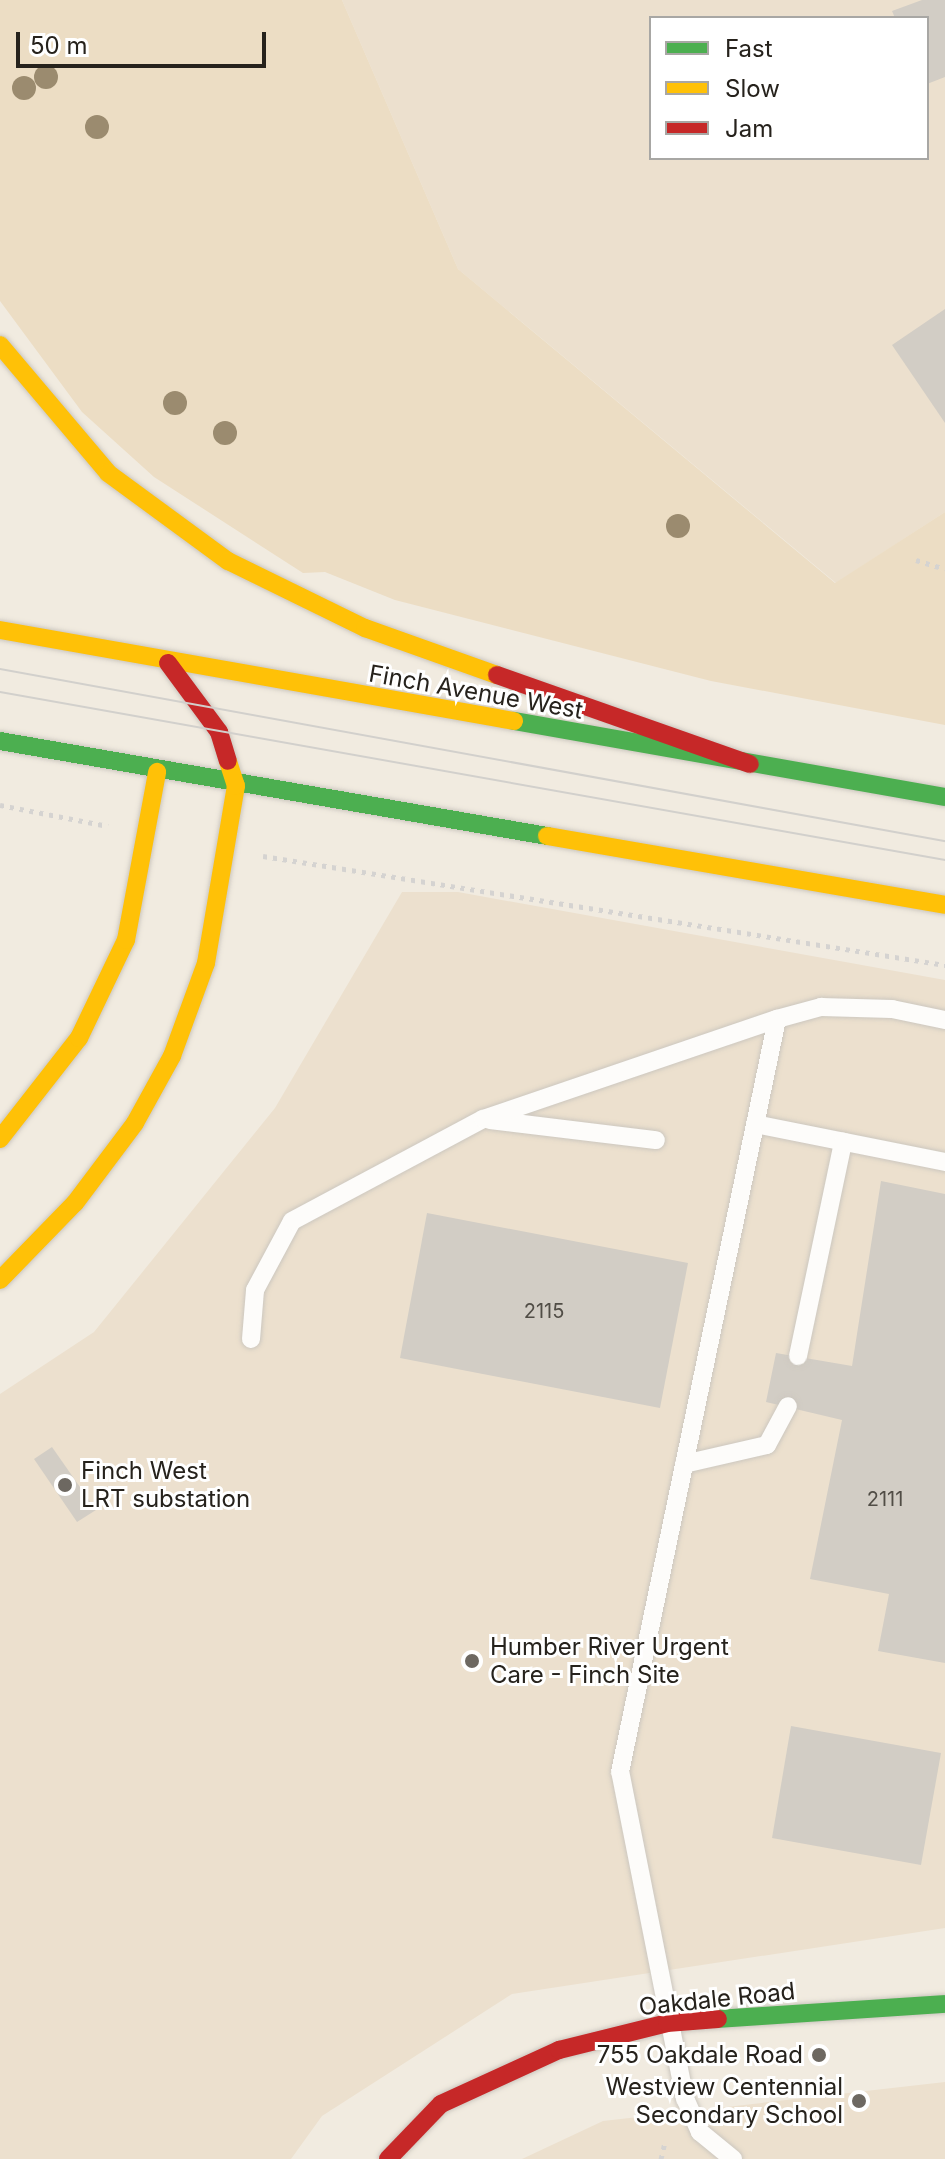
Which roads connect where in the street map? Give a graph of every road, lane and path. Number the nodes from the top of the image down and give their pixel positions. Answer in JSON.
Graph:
{"nodes":[{"id":1,"x":0,"y":345,"type":"edge"},
{"id":2,"x":916,"y":560,"type":"dead end"},
{"id":3,"x":945,"y":569,"type":"edge"},
{"id":4,"x":0,"y":630,"type":"edge"},
{"id":5,"x":168,"y":663,"type":"junction"},
{"id":6,"x":0,"y":741,"type":"edge"},
{"id":7,"x":750,"y":764,"type":"junction"},
{"id":8,"x":157,"y":772,"type":"junction"},
{"id":9,"x":236,"y":786,"type":"junction"},
{"id":10,"x":945,"y":797,"type":"edge"},
{"id":11,"x":0,"y":805,"type":"edge"},
{"id":12,"x":106,"y":826,"type":"dead end"},
{"id":13,"x":283,"y":860,"type":"dead end"},
{"id":14,"x":945,"y":905,"type":"edge"},
{"id":15,"x":945,"y":965,"type":"edge"},
{"id":16,"x":777,"y":1019,"type":"junction"},
{"id":17,"x":945,"y":1020,"type":"edge"},
{"id":18,"x":483,"y":1119,"type":"junction"},
{"id":19,"x":755,"y":1124,"type":"junction"},
{"id":20,"x":0,"y":1139,"type":"edge"},
{"id":21,"x":656,"y":1140,"type":"dead end"},
{"id":22,"x":843,"y":1142,"type":"junction"},
{"id":23,"x":945,"y":1162,"type":"edge"},
{"id":24,"x":0,"y":1280,"type":"edge"},
{"id":25,"x":251,"y":1339,"type":"dead end"},
{"id":26,"x":798,"y":1356,"type":"dead end"},
{"id":27,"x":788,"y":1406,"type":"dead end"},
{"id":28,"x":684,"y":1464,"type":"junction"},
{"id":29,"x":945,"y":2004,"type":"edge"},
{"id":30,"x":667,"y":2023,"type":"junction"},
{"id":31,"x":665,"y":2141,"type":"dead end"},
{"id":32,"x":388,"y":2159,"type":"edge"},
{"id":33,"x":661,"y":2159,"type":"edge"},
{"id":34,"x":733,"y":2159,"type":"edge"}],
"edges":[{"from":1,"to":7,"type":"main road"},
{"from":2,"to":3,"type":"path"},
{"from":4,"to":5,"type":"main road","name":"Finch Avenue West"},
{"from":5,"to":7,"type":"main road","name":"Finch Avenue West"},
{"from":5,"to":9,"type":"main road"},
{"from":6,"to":8,"type":"main road"},
{"from":7,"to":10,"type":"main road","name":"Finch Avenue West"},
{"from":8,"to":9,"type":"main road"},
{"from":8,"to":20,"type":"main road"},
{"from":9,"to":14,"type":"main road"},
{"from":9,"to":24,"type":"main road"},
{"from":11,"to":12,"type":"path"},
{"from":13,"to":15,"type":"path"},
{"from":16,"to":17,"type":"lane"},
{"from":16,"to":18,"type":"lane"},
{"from":16,"to":19,"type":"lane"},
{"from":18,"to":21,"type":"lane"},
{"from":18,"to":25,"type":"lane"},
{"from":19,"to":22,"type":"lane"},
{"from":19,"to":28,"type":"lane"},
{"from":22,"to":23,"type":"lane"},
{"from":22,"to":26,"type":"lane"},
{"from":27,"to":28,"type":"lane"},
{"from":28,"to":30,"type":"lane"},
{"from":29,"to":30,"type":"main road","name":"Oakdale Road"},
{"from":30,"to":32,"type":"main road","name":"Oakdale Road"},
{"from":30,"to":34,"type":"lane"},
{"from":31,"to":33,"type":"path"}]}
